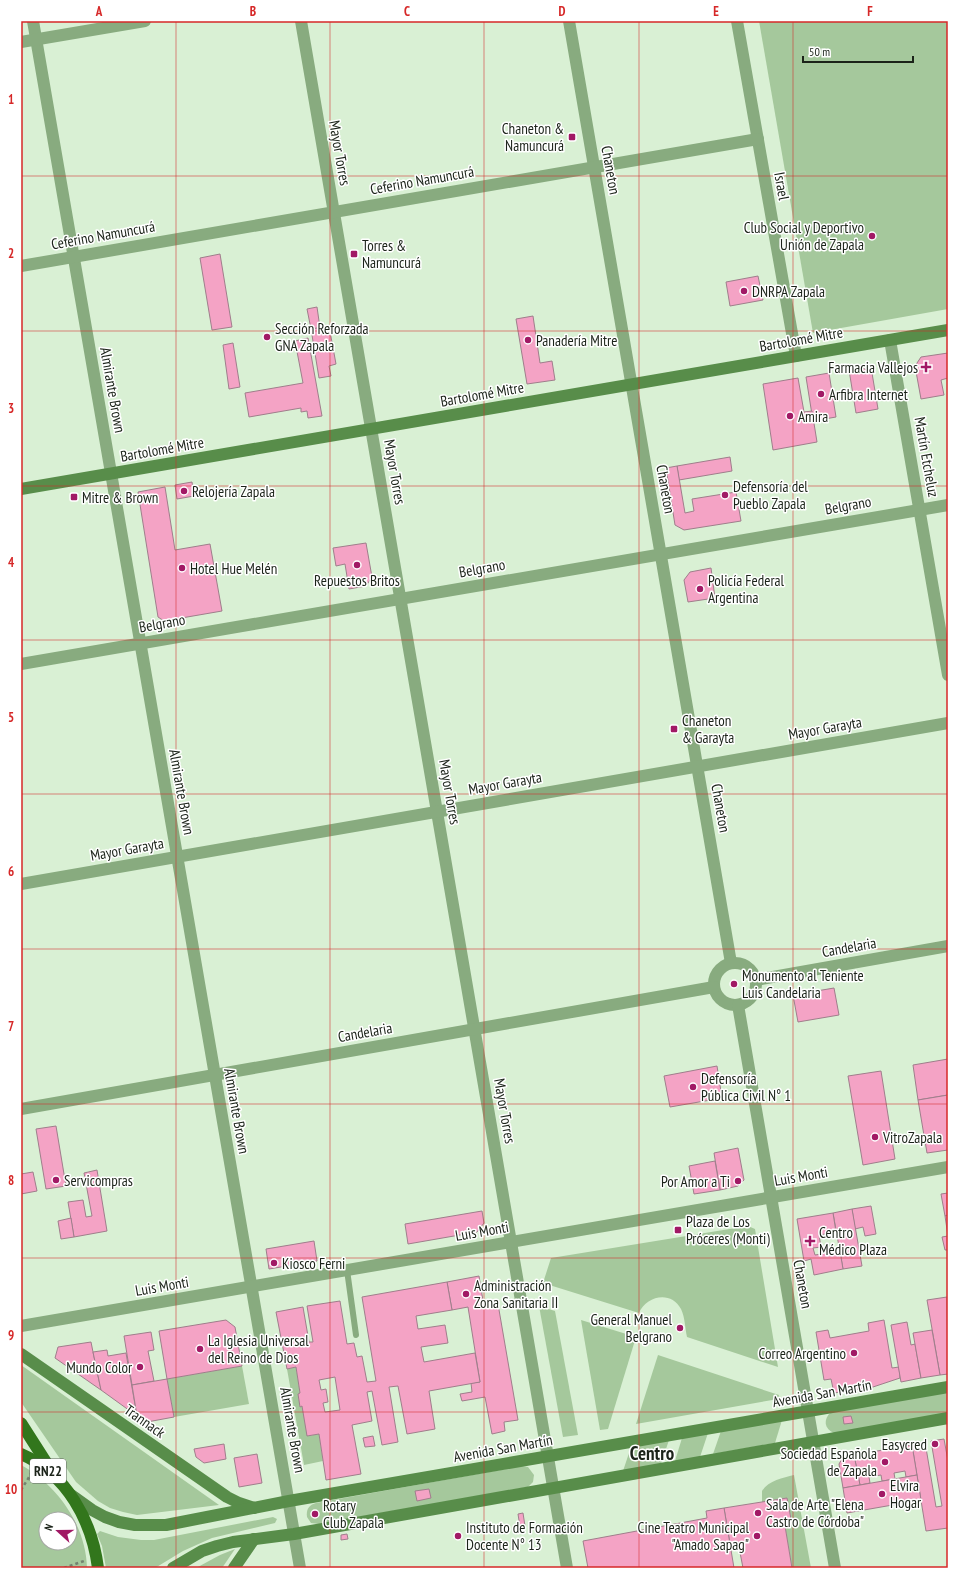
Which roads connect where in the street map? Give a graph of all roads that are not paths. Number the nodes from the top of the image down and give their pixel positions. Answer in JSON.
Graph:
{"nodes":[{"id":1,"x":33,"y":21,"type":"edge"},
{"id":2,"x":145,"y":21,"type":"edge"},
{"id":3,"x":301,"y":21,"type":"edge"},
{"id":4,"x":569,"y":21,"type":"edge"},
{"id":5,"x":738,"y":21,"type":"edge"},
{"id":6,"x":36,"y":39,"type":"junction"},
{"id":7,"x":21,"y":42,"type":"edge"},
{"id":8,"x":758,"y":139,"type":"junction"},
{"id":9,"x":594,"y":167,"type":"junction"},
{"id":10,"x":334,"y":212,"type":"junction"},
{"id":11,"x":74,"y":257,"type":"junction"},
{"id":12,"x":21,"y":266,"type":"edge"},
{"id":13,"x":948,"y":330,"type":"edge"},
{"id":14,"x":890,"y":340,"type":"junction"},
{"id":15,"x":796,"y":356,"type":"junction"},
{"id":16,"x":631,"y":384,"type":"junction"},
{"id":17,"x":371,"y":429,"type":"junction"},
{"id":18,"x":111,"y":474,"type":"junction"},
{"id":19,"x":21,"y":490,"type":"edge"},
{"id":20,"x":948,"y":505,"type":"edge"},
{"id":21,"x":920,"y":510,"type":"junction"},
{"id":22,"x":661,"y":554,"type":"junction"},
{"id":23,"x":400,"y":598,"type":"junction"},
{"id":24,"x":140,"y":643,"type":"junction"},
{"id":25,"x":21,"y":664,"type":"edge"},
{"id":26,"x":948,"y":675,"type":"edge"},
{"id":27,"x":948,"y":723,"type":"edge"},
{"id":28,"x":697,"y":766,"type":"junction"},
{"id":29,"x":437,"y":811,"type":"junction"},
{"id":30,"x":177,"y":856,"type":"junction"},
{"id":31,"x":21,"y":884,"type":"edge"},
{"id":32,"x":948,"y":946,"type":"edge"},
{"id":33,"x":731,"y":963,"type":"junction"},
{"id":34,"x":756,"y":980,"type":"junction"},
{"id":35,"x":714,"y":987,"type":"junction"},
{"id":36,"x":738,"y":1004,"type":"junction"},
{"id":37,"x":474,"y":1029,"type":"junction"},
{"id":38,"x":215,"y":1075,"type":"junction"},
{"id":39,"x":21,"y":1109,"type":"edge"},
{"id":40,"x":948,"y":1167,"type":"edge"},
{"id":41,"x":772,"y":1197,"type":"junction"},
{"id":42,"x":511,"y":1242,"type":"junction"},
{"id":43,"x":347,"y":1270,"type":"junction"},
{"id":44,"x":252,"y":1287,"type":"junction"},
{"id":45,"x":21,"y":1326,"type":"edge"},
{"id":46,"x":356,"y":1335,"type":"dead end"},
{"id":47,"x":21,"y":1354,"type":"edge"},
{"id":48,"x":948,"y":1387,"type":"edge"},
{"id":49,"x":808,"y":1411,"type":"junction"},
{"id":50,"x":948,"y":1418,"type":"edge"},
{"id":51,"x":21,"y":1423,"type":"edge"},
{"id":52,"x":814,"y":1442,"type":"junction"},
{"id":53,"x":21,"y":1454,"type":"edge"},
{"id":54,"x":548,"y":1457,"type":"junction"},
{"id":55,"x":57,"y":1479,"type":"junction"},
{"id":56,"x":553,"y":1488,"type":"junction"},
{"id":57,"x":70,"y":1495,"type":"junction"},
{"id":58,"x":289,"y":1501,"type":"junction"},
{"id":59,"x":255,"y":1508,"type":"junction"},
{"id":60,"x":294,"y":1534,"type":"junction"},
{"id":61,"x":254,"y":1539,"type":"junction"},
{"id":62,"x":98,"y":1568,"type":"edge"},
{"id":63,"x":174,"y":1568,"type":"edge"},
{"id":64,"x":234,"y":1568,"type":"edge"},
{"id":65,"x":300,"y":1568,"type":"edge"},
{"id":66,"x":567,"y":1568,"type":"edge"},
{"id":67,"x":835,"y":1568,"type":"edge"}],
"edges":[{"from":1,"to":6,"type":"street","name":"Almirante Brown"},
{"from":2,"to":6,"type":"street"},
{"from":3,"to":10,"type":"street","name":"Mayor Torres"},
{"from":4,"to":9,"type":"street","name":"Chaneton"},
{"from":5,"to":8,"type":"street","name":"Israel"},
{"from":6,"to":7,"type":"street"},
{"from":6,"to":11,"type":"street","name":"Almirante Brown"},
{"from":8,"to":9,"type":"street","name":"Ceferino Namuncurá"},
{"from":8,"to":15,"type":"street","name":"Israel"},
{"from":9,"to":10,"type":"street","name":"Ceferino Namuncurá"},
{"from":9,"to":16,"type":"street","name":"Chaneton"},
{"from":10,"to":11,"type":"street","name":"Ceferino Namuncurá"},
{"from":10,"to":17,"type":"street","name":"Mayor Torres"},
{"from":11,"to":12,"type":"street","name":"Ceferino Namuncurá"},
{"from":11,"to":18,"type":"street","name":"Almirante Brown"},
{"from":13,"to":14,"type":"main road","name":"Bartolomé Mitre"},
{"from":14,"to":15,"type":"main road","name":"Bartolomé Mitre"},
{"from":14,"to":21,"type":"street","name":"Martín Etcheluz"},
{"from":15,"to":16,"type":"main road","name":"Bartolomé Mitre"},
{"from":16,"to":17,"type":"main road","name":"Bartolomé Mitre"},
{"from":16,"to":22,"type":"street","name":"Chaneton"},
{"from":17,"to":18,"type":"main road","name":"Bartolomé Mitre"},
{"from":17,"to":23,"type":"street","name":"Mayor Torres"},
{"from":18,"to":19,"type":"main road","name":"Bartolomé Mitre"},
{"from":18,"to":24,"type":"street","name":"Almirante Brown"},
{"from":20,"to":21,"type":"street","name":"Belgrano"},
{"from":21,"to":22,"type":"street","name":"Belgrano"},
{"from":21,"to":26,"type":"street","name":"Martín Etcheluz"},
{"from":22,"to":23,"type":"street","name":"Belgrano"},
{"from":22,"to":28,"type":"street","name":"Chaneton"},
{"from":23,"to":24,"type":"street","name":"Belgrano"},
{"from":23,"to":29,"type":"street","name":"Mayor Torres"},
{"from":24,"to":25,"type":"street","name":"Belgrano"},
{"from":24,"to":30,"type":"street","name":"Almirante Brown"},
{"from":27,"to":28,"type":"street","name":"Mayor Garayta"},
{"from":28,"to":29,"type":"street","name":"Mayor Garayta"},
{"from":28,"to":33,"type":"street","name":"Chaneton"},
{"from":29,"to":30,"type":"street","name":"Mayor Garayta"},
{"from":29,"to":37,"type":"street","name":"Mayor Torres"},
{"from":30,"to":31,"type":"street","name":"Mayor Garayta"},
{"from":30,"to":38,"type":"street","name":"Almirante Brown"},
{"from":32,"to":34,"type":"street","name":"Candelaria"},
{"from":33,"to":34,"type":"street"},
{"from":33,"to":35,"type":"street"},
{"from":34,"to":36,"type":"street"},
{"from":35,"to":36,"type":"street"},
{"from":35,"to":37,"type":"street","name":"Candelaria"},
{"from":36,"to":41,"type":"street","name":"Chaneton"},
{"from":37,"to":38,"type":"street","name":"Candelaria"},
{"from":37,"to":42,"type":"street","name":"Mayor Torres"},
{"from":38,"to":39,"type":"street","name":"Candelaria"},
{"from":38,"to":44,"type":"street","name":"Almirante Brown"},
{"from":40,"to":41,"type":"street","name":"Luis Monti"},
{"from":41,"to":42,"type":"street","name":"Luis Monti"},
{"from":41,"to":49,"type":"street","name":"Chaneton"},
{"from":42,"to":43,"type":"street","name":"Luis Monti"},
{"from":42,"to":54,"type":"street","name":"Mayor Torres"},
{"from":43,"to":44,"type":"street","name":"Luis Monti"},
{"from":43,"to":46,"type":"lane"},
{"from":44,"to":45,"type":"street","name":"Luis Monti"},
{"from":44,"to":58,"type":"street","name":"Almirante Brown"},
{"from":47,"to":59,"type":"main road","name":"Trannack"},
{"from":48,"to":49,"type":"main road","name":"Avenida San Martín"},
{"from":49,"to":52,"type":"street","name":"Chaneton"},
{"from":49,"to":54,"type":"main road","name":"Avenida San Martín"},
{"from":50,"to":52,"type":"main road"},
{"from":51,"to":55,"type":"main road"},
{"from":52,"to":56,"type":"main road"},
{"from":52,"to":67,"type":"street","name":"Chaneton"},
{"from":53,"to":55,"type":"main road","number":"RN22"},
{"from":54,"to":56,"type":"street","name":"Mayor Torres"},
{"from":54,"to":58,"type":"main road","name":"Avenida San Martín"},
{"from":55,"to":57,"type":"main road","number":"RN22"},
{"from":56,"to":60,"type":"main road"},
{"from":56,"to":66,"type":"street","name":"Mayor Torres"},
{"from":57,"to":59,"type":"main road","name":"Avenida San Martín"},
{"from":57,"to":62,"type":"main road","number":"RN22"},
{"from":58,"to":59,"type":"main road","name":"Avenida San Martín"},
{"from":58,"to":60,"type":"street","name":"Almirante Brown"},
{"from":60,"to":61,"type":"main road"},
{"from":60,"to":65,"type":"street","name":"Almirante Brown"},
{"from":61,"to":63,"type":"main road"},
{"from":61,"to":64,"type":"main road"}]}
